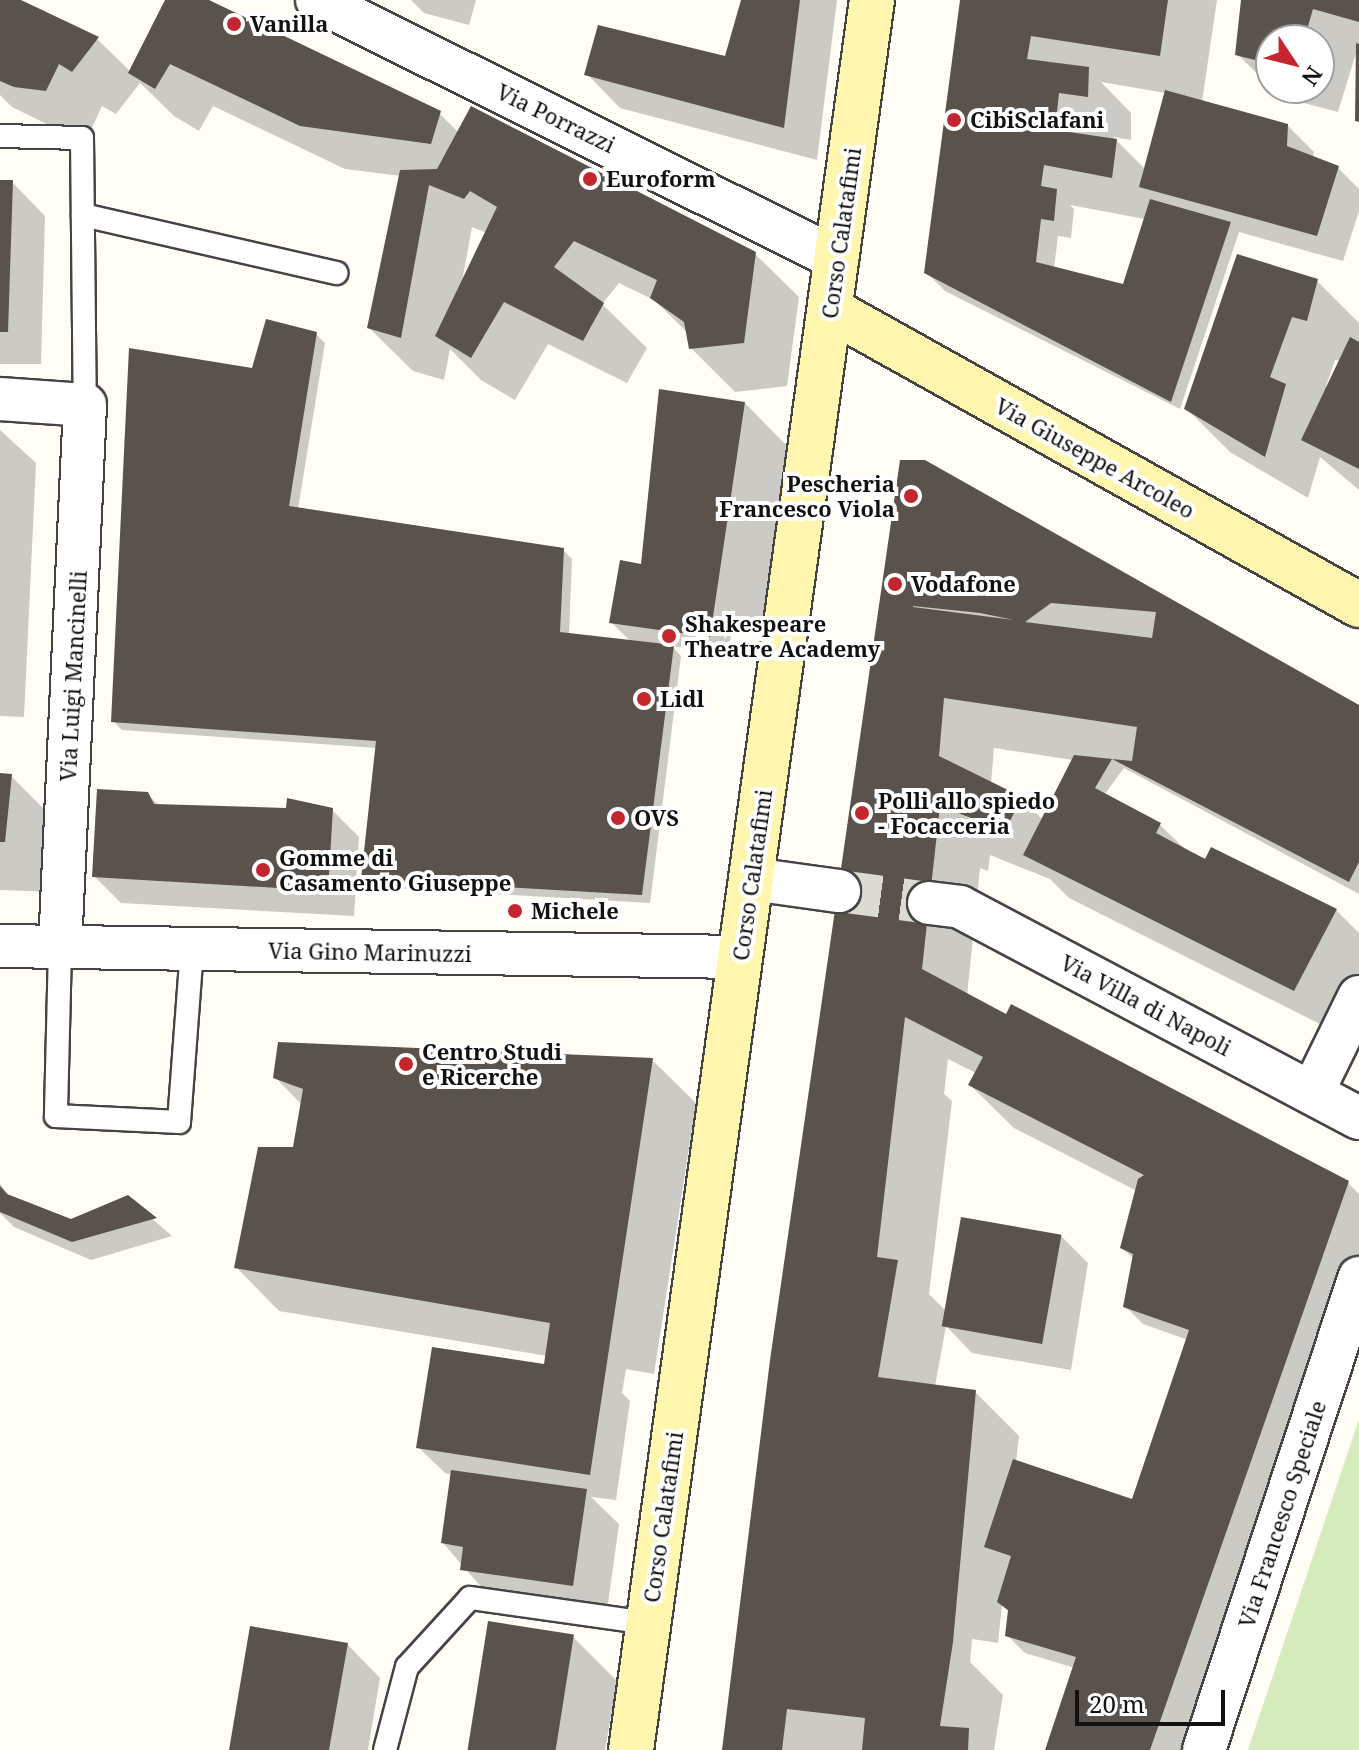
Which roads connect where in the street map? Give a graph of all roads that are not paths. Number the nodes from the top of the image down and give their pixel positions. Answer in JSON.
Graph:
{"nodes":[{"id":1,"x":317,"y":0,"type":"edge"},
{"id":2,"x":872,"y":0,"type":"edge"},
{"id":3,"x":0,"y":136,"type":"edge"},
{"id":4,"x":83,"y":215,"type":"junction"},
{"id":5,"x":837,"y":259,"type":"junction"},
{"id":6,"x":336,"y":273,"type":"dead end"},
{"id":7,"x":831,"y":310,"type":"junction"},
{"id":8,"x":0,"y":399,"type":"edge"},
{"id":9,"x":85,"y":405,"type":"junction"},
{"id":10,"x":1359,"y":605,"type":"edge"},
{"id":11,"x":752,"y":879,"type":"junction"},
{"id":12,"x":839,"y":891,"type":"tunnel mouth"},
{"id":13,"x":929,"y":903,"type":"tunnel mouth"},
{"id":14,"x":0,"y":946,"type":"edge"},
{"id":15,"x":60,"y":948,"type":"junction"},
{"id":16,"x":192,"y":950,"type":"junction"},
{"id":17,"x":740,"y":957,"type":"junction"},
{"id":18,"x":1359,"y":997,"type":"edge"},
{"id":19,"x":1312,"y":1093,"type":"junction"},
{"id":20,"x":1359,"y":1118,"type":"edge"},
{"id":21,"x":1359,"y":1278,"type":"edge"},
{"id":22,"x":648,"y":1623,"type":"junction"},
{"id":23,"x":385,"y":1750,"type":"edge"},
{"id":24,"x":631,"y":1750,"type":"edge"},
{"id":25,"x":1204,"y":1750,"type":"edge"}],
"edges":[{"from":1,"to":5,"type":"street","name":"Via Porrazzi"},
{"from":2,"to":5,"type":"main road","name":"Corso Calatafimi"},
{"from":3,"to":4,"type":"lane"},
{"from":4,"to":6,"type":"lane"},
{"from":4,"to":9,"type":"lane"},
{"from":5,"to":7,"type":"main road","name":"Corso Calatafimi"},
{"from":7,"to":10,"type":"main road","name":"Via Giuseppe Arcoleo"},
{"from":7,"to":11,"type":"main road","name":"Corso Calatafimi"},
{"from":8,"to":9,"type":"street"},
{"from":9,"to":15,"type":"street","name":"Via Luigi Mancinelli"},
{"from":11,"to":12,"type":"street"},
{"from":11,"to":17,"type":"main road","name":"Corso Calatafimi"},
{"from":13,"to":19,"type":"street","name":"Via Villa di Napoli"},
{"from":14,"to":15,"type":"street","name":"Via Gino Marinuzzi"},
{"from":15,"to":16,"type":"street","name":"Via Gino Marinuzzi"},
{"from":15,"to":16,"type":"lane"},
{"from":16,"to":17,"type":"street","name":"Via Gino Marinuzzi"},
{"from":17,"to":22,"type":"main road","name":"Corso Calatafimi"},
{"from":18,"to":19,"type":"street"},
{"from":19,"to":20,"type":"street","name":"Via Villa di Napoli"},
{"from":21,"to":25,"type":"street","name":"Via Francesco Speciale"},
{"from":22,"to":23,"type":"lane"},
{"from":22,"to":24,"type":"main road","name":"Corso Calatafimi"}]}
